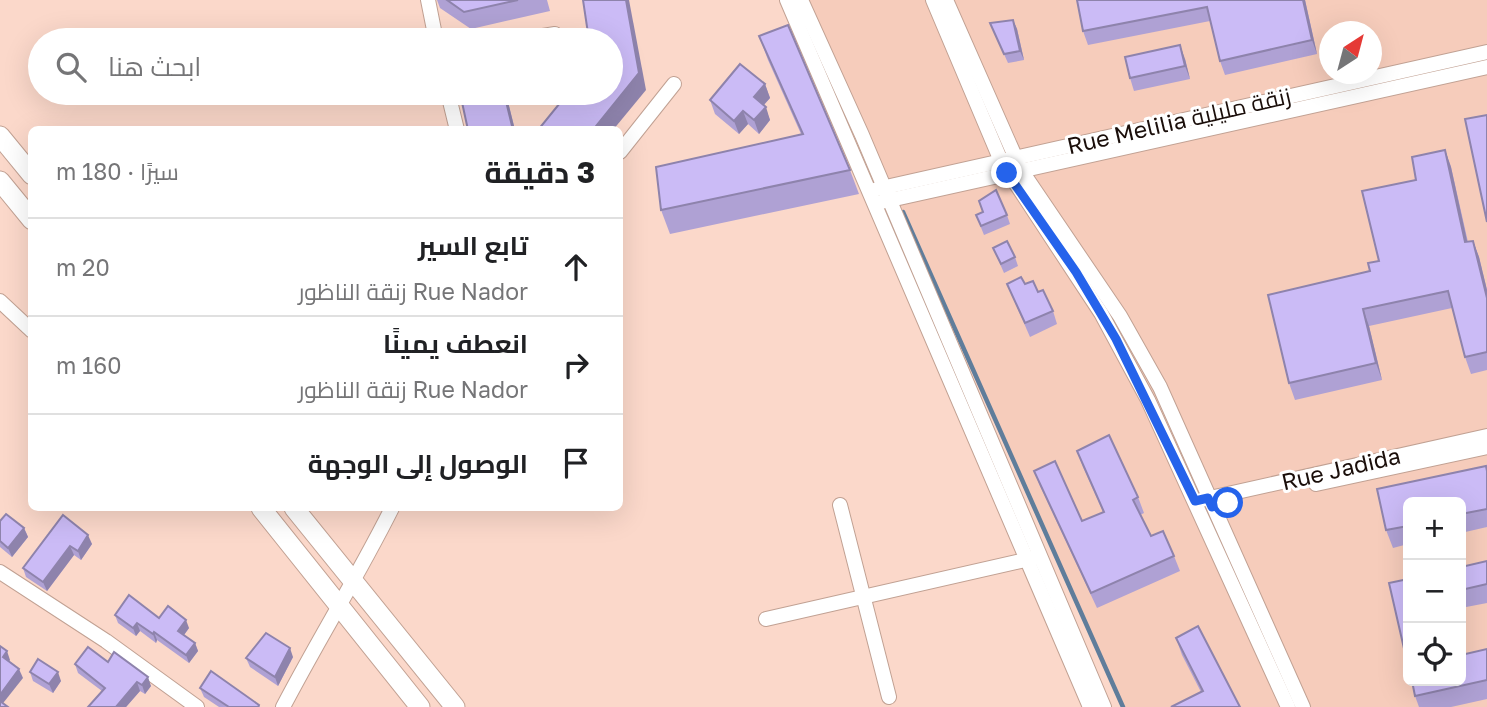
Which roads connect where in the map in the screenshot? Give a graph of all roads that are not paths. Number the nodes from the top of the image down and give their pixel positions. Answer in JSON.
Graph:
{"nodes":[{"id":1,"x":428,"y":0,"type":"edge"},
{"id":2,"x":788,"y":0,"type":"edge"},
{"id":3,"x":801,"y":0,"type":"edge"},
{"id":4,"x":933,"y":0,"type":"edge"},
{"id":5,"x":946,"y":0,"type":"edge"},
{"id":6,"x":434,"y":28,"type":"edge"},
{"id":7,"x":1487,"y":52,"type":"edge"},
{"id":8,"x":1487,"y":66,"type":"edge"},
{"id":9,"x":674,"y":84,"type":"dead end"},
{"id":10,"x":451,"y":105,"type":"edge"},
{"id":11,"x":456,"y":126,"type":"edge"},
{"id":12,"x":0,"y":136,"type":"edge"},
{"id":13,"x":623,"y":148,"type":"edge"},
{"id":14,"x":1011,"y":166,"type":"junction"},
{"id":15,"x":28,"y":170,"type":"edge"},
{"id":16,"x":0,"y":181,"type":"edge"},
{"id":17,"x":880,"y":195,"type":"junction"},
{"id":18,"x":28,"y":215,"type":"edge"},
{"id":19,"x":0,"y":301,"type":"edge"},
{"id":20,"x":28,"y":327,"type":"edge"},
{"id":21,"x":1487,"y":436,"type":"edge"},
{"id":22,"x":1487,"y":447,"type":"edge"},
{"id":23,"x":1203,"y":504,"type":"junction"},
{"id":24,"x":840,"y":505,"type":"dead end"},
{"id":25,"x":263,"y":511,"type":"edge"},
{"id":26,"x":296,"y":511,"type":"edge"},
{"id":27,"x":390,"y":511,"type":"edge"},
{"id":28,"x":1034,"y":558,"type":"junction"},
{"id":29,"x":0,"y":572,"type":"edge"},
{"id":30,"x":354,"y":584,"type":"junction"},
{"id":31,"x":862,"y":597,"type":"junction"},
{"id":32,"x":339,"y":605,"type":"junction"},
{"id":33,"x":766,"y":620,"type":"dead end"},
{"id":34,"x":889,"y":697,"type":"dead end"},
{"id":35,"x":197,"y":707,"type":"edge"},
{"id":36,"x":283,"y":707,"type":"edge"},
{"id":37,"x":420,"y":707,"type":"edge"},
{"id":38,"x":455,"y":707,"type":"edge"},
{"id":39,"x":1090,"y":707,"type":"edge"},
{"id":40,"x":1104,"y":707,"type":"edge"},
{"id":41,"x":1288,"y":707,"type":"edge"},
{"id":42,"x":1303,"y":707,"type":"edge"}],
"edges":[{"from":1,"to":6,"type":"street"},
{"from":2,"to":17,"type":"street"},
{"from":3,"to":17,"type":"street"},
{"from":4,"to":14,"type":"street"},
{"from":5,"to":14,"type":"street"},
{"from":7,"to":14,"type":"street","name":"Rue Melilia زنقة مليلية"},
{"from":8,"to":14,"type":"street","name":"Rue Melilia زنقة مليلية"},
{"from":9,"to":13,"type":"street"},
{"from":10,"to":11,"type":"street"},
{"from":12,"to":15,"type":"street"},
{"from":14,"to":17,"type":"street","name":"Rue Melilia زنقة مليلية"},
{"from":14,"to":23,"type":"street"},
{"from":16,"to":18,"type":"street"},
{"from":17,"to":28,"type":"street"},
{"from":19,"to":20,"type":"street"},
{"from":21,"to":23,"type":"street","name":"Rue Jadida"},
{"from":22,"to":23,"type":"street","name":"Rue Jadida"},
{"from":23,"to":41,"type":"street"},
{"from":23,"to":42,"type":"street"},
{"from":24,"to":31,"type":"street"},
{"from":25,"to":32,"type":"street"},
{"from":26,"to":30,"type":"street"},
{"from":27,"to":30,"type":"street"},
{"from":28,"to":31,"type":"street"},
{"from":28,"to":39,"type":"street"},
{"from":28,"to":40,"type":"street"},
{"from":29,"to":35,"type":"street"},
{"from":30,"to":32,"type":"street"},
{"from":30,"to":38,"type":"street"},
{"from":31,"to":33,"type":"street"},
{"from":31,"to":34,"type":"street"},
{"from":32,"to":36,"type":"street"},
{"from":32,"to":37,"type":"street"}]}
